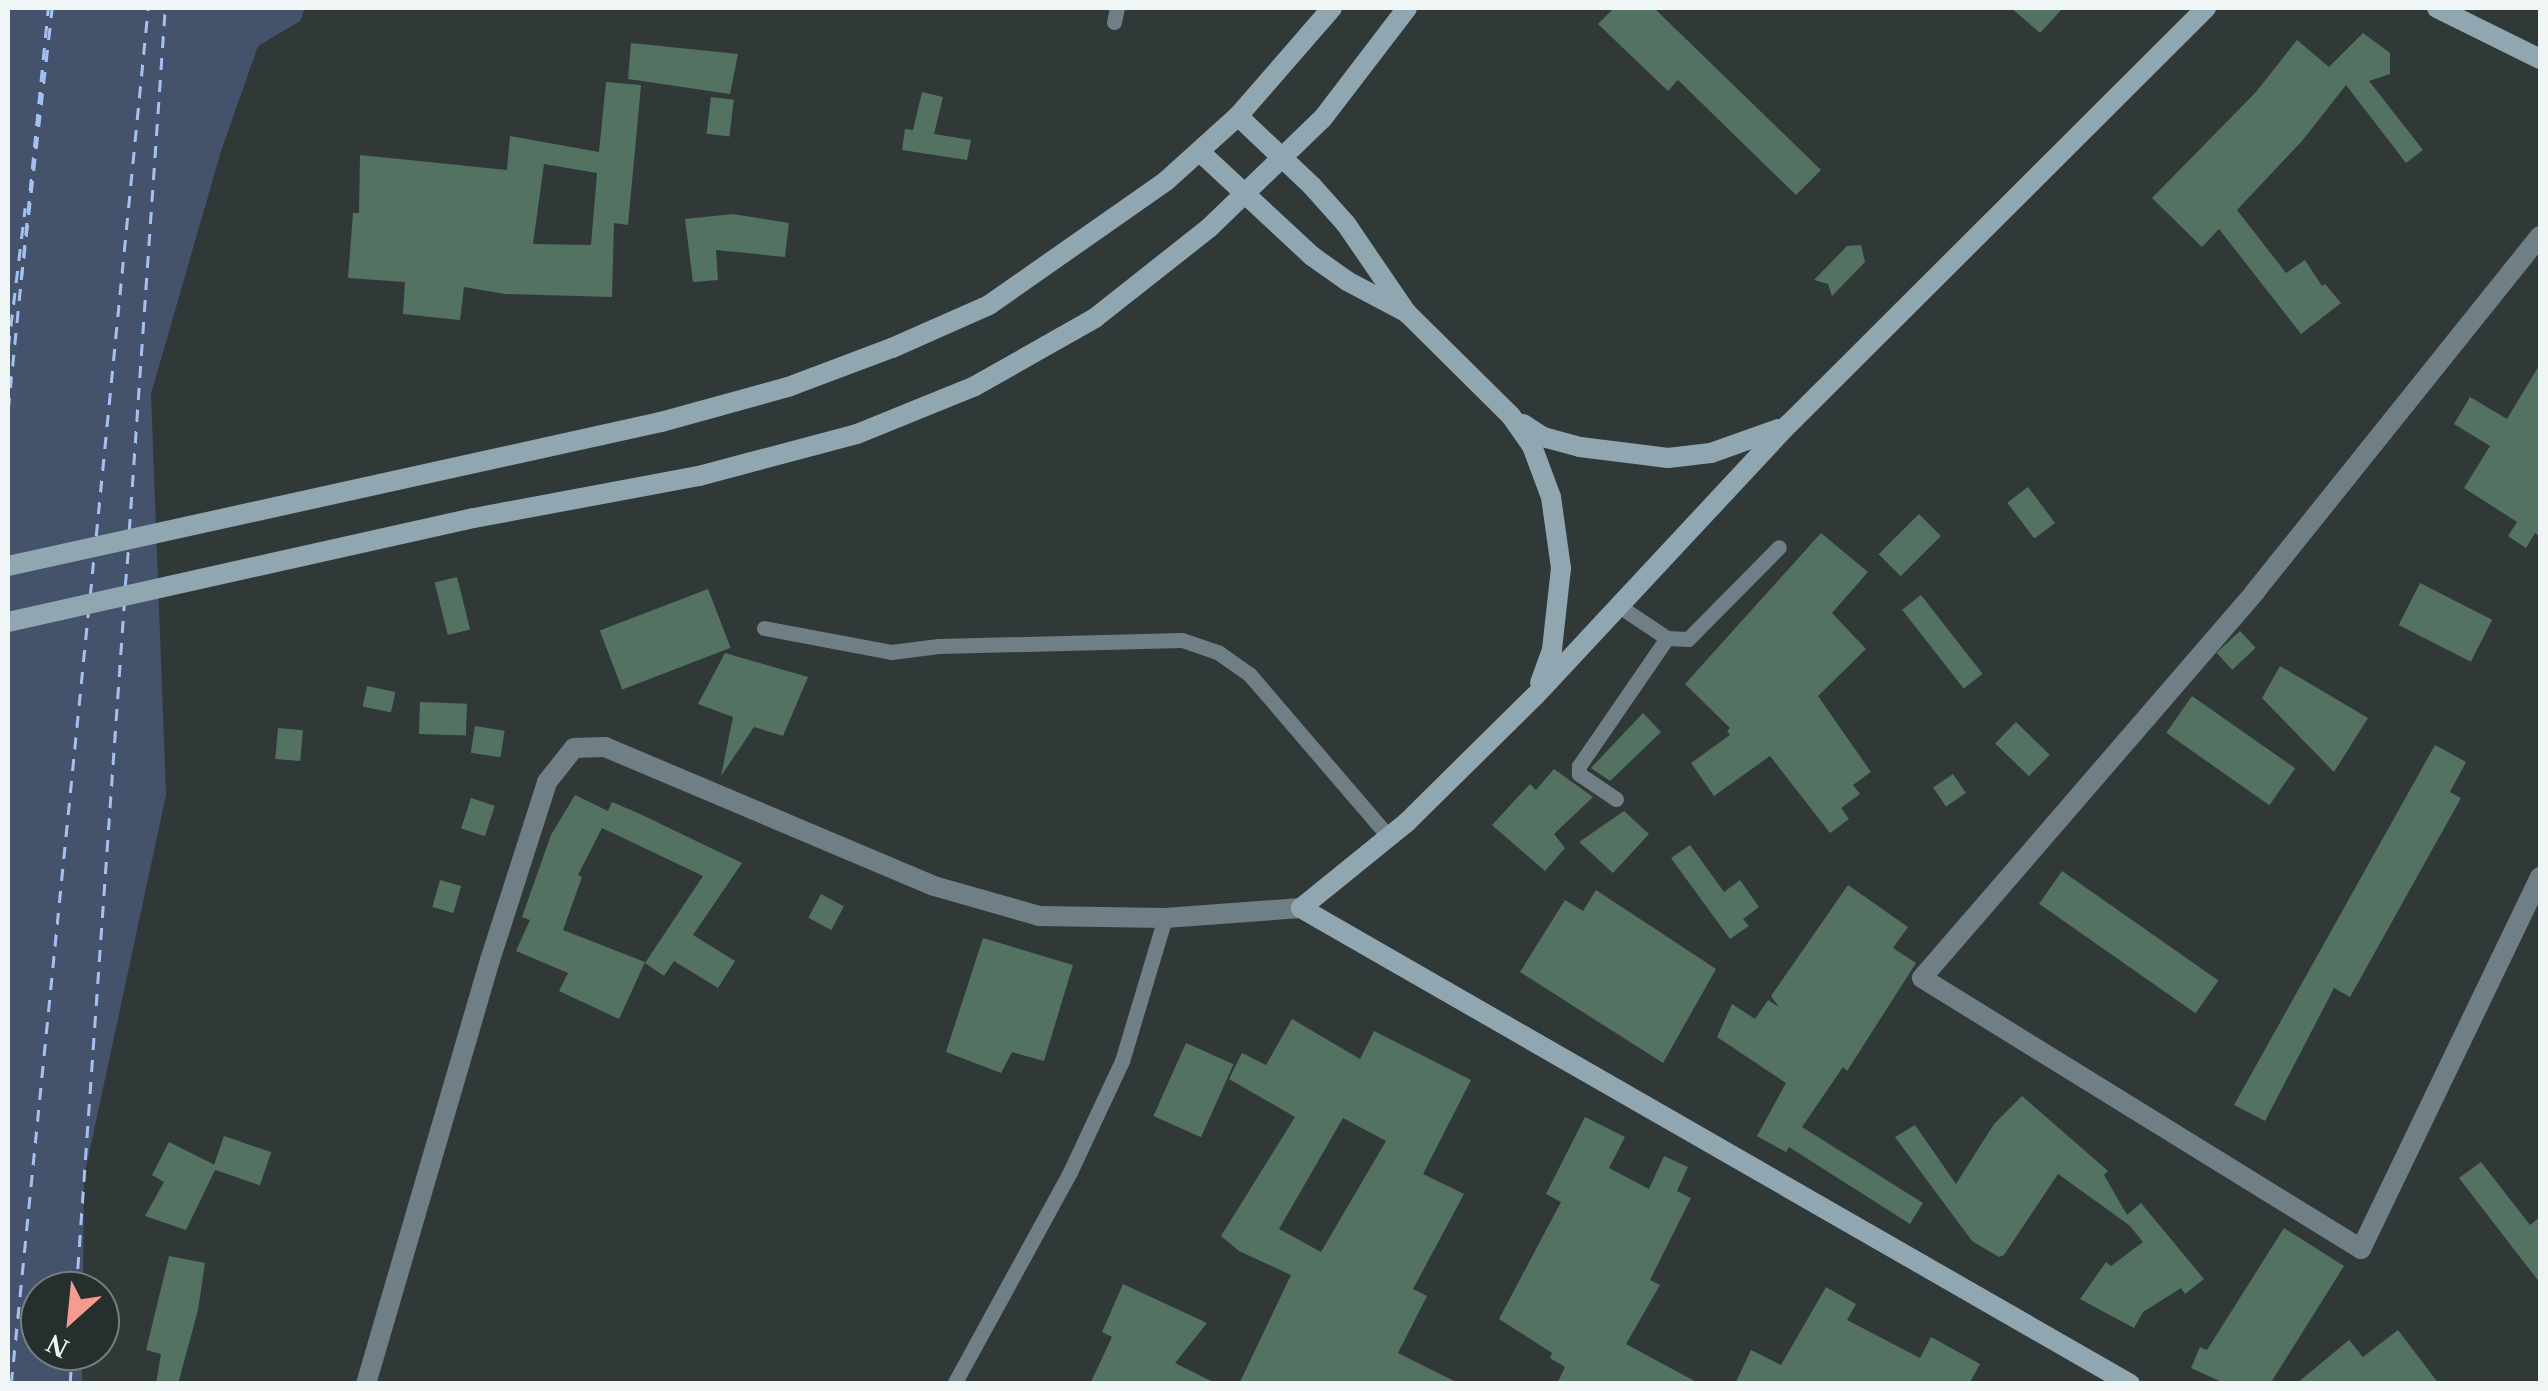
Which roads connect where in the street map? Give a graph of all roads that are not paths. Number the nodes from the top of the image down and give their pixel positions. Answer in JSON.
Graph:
{"nodes":[{"id":1,"x":1332,"y":8,"type":"edge"},
{"id":2,"x":1407,"y":8,"type":"edge"},
{"id":3,"x":2205,"y":8,"type":"edge"},
{"id":4,"x":2437,"y":8,"type":"edge"},
{"id":5,"x":2540,"y":60,"type":"edge"},
{"id":6,"x":1238,"y":116,"type":"junction"},
{"id":7,"x":1200,"y":152,"type":"junction"},
{"id":8,"x":1284,"y":159,"type":"junction"},
{"id":9,"x":1244,"y":195,"type":"junction"},
{"id":10,"x":2540,"y":236,"type":"edge"},
{"id":11,"x":1406,"y":312,"type":"junction"},
{"id":12,"x":1511,"y":416,"type":"junction"},
{"id":13,"x":1789,"y":424,"type":"junction"},
{"id":14,"x":1779,"y":547,"type":"dead end"},
{"id":15,"x":8,"y":566,"type":"edge"},
{"id":16,"x":1619,"y":606,"type":"junction"},
{"id":17,"x":8,"y":622,"type":"edge"},
{"id":18,"x":764,"y":628,"type":"dead end"},
{"id":19,"x":1666,"y":638,"type":"junction"},
{"id":20,"x":1535,"y":696,"type":"junction"},
{"id":21,"x":1616,"y":799,"type":"dead end"},
{"id":22,"x":1389,"y":837,"type":"junction"},
{"id":23,"x":2540,"y":876,"type":"edge"},
{"id":24,"x":1301,"y":908,"type":"junction"},
{"id":25,"x":1165,"y":918,"type":"junction"},
{"id":26,"x":366,"y":1384,"type":"edge"},
{"id":27,"x":954,"y":1384,"type":"edge"},
{"id":28,"x":2130,"y":1384,"type":"edge"}],
"edges":[{"from":1,"to":6,"type":"main road"},
{"from":2,"to":8,"type":"main road"},
{"from":3,"to":13,"type":"main road"},
{"from":4,"to":5,"type":"main road"},
{"from":6,"to":7,"type":"main road"},
{"from":6,"to":8,"type":"main road"},
{"from":7,"to":9,"type":"main road"},
{"from":7,"to":15,"type":"main road"},
{"from":8,"to":9,"type":"main road"},
{"from":8,"to":11,"type":"main road"},
{"from":9,"to":11,"type":"main road"},
{"from":9,"to":17,"type":"main road"},
{"from":10,"to":23,"type":"street"},
{"from":11,"to":12,"type":"main road"},
{"from":12,"to":13,"type":"main road"},
{"from":12,"to":20,"type":"main road"},
{"from":13,"to":16,"type":"main road"},
{"from":14,"to":19,"type":"lane"},
{"from":16,"to":19,"type":"lane"},
{"from":16,"to":20,"type":"main road"},
{"from":18,"to":22,"type":"lane"},
{"from":19,"to":21,"type":"lane"},
{"from":20,"to":22,"type":"main road"},
{"from":22,"to":24,"type":"main road"},
{"from":24,"to":25,"type":"street"},
{"from":24,"to":28,"type":"main road"},
{"from":25,"to":26,"type":"street"},
{"from":25,"to":27,"type":"lane"}]}
